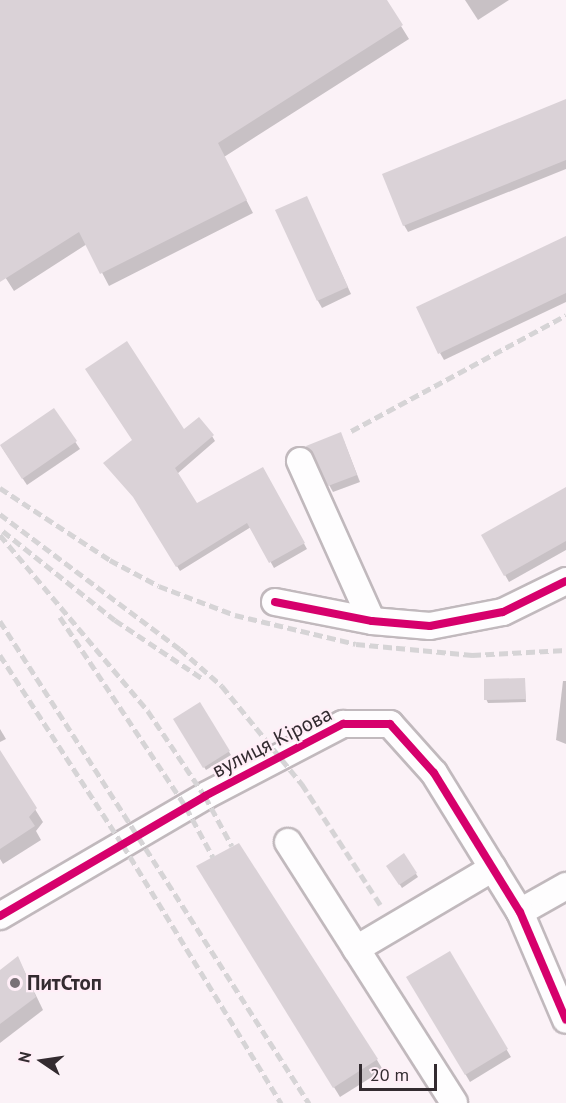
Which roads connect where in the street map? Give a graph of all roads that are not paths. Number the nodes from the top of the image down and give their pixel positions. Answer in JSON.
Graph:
{"nodes":[{"id":1,"x":300,"y":461,"type":"dead end"},
{"id":2,"x":566,"y":581,"type":"edge"},
{"id":3,"x":275,"y":602,"type":"dead end"},
{"id":4,"x":372,"y":621,"type":"junction"},
{"id":5,"x":288,"y":842,"type":"dead end"},
{"id":6,"x":493,"y":867,"type":"junction"},
{"id":7,"x":566,"y":886,"type":"edge"},
{"id":8,"x":520,"y":912,"type":"junction"},
{"id":9,"x":0,"y":916,"type":"edge"},
{"id":10,"x":356,"y":949,"type":"junction"},
{"id":11,"x":566,"y":1020,"type":"edge"},
{"id":12,"x":454,"y":1103,"type":"edge"}],
"edges":[{"from":1,"to":4,"type":"street"},
{"from":2,"to":4,"type":"street"},
{"from":3,"to":4,"type":"street"},
{"from":5,"to":10,"type":"street"},
{"from":6,"to":8,"type":"street","name":"вулиця Кірова"},
{"from":6,"to":9,"type":"street","name":"вулиця Кірова"},
{"from":6,"to":10,"type":"street"},
{"from":7,"to":8,"type":"street"},
{"from":8,"to":11,"type":"street","name":"вулиця Кірова"},
{"from":10,"to":12,"type":"street"}]}
